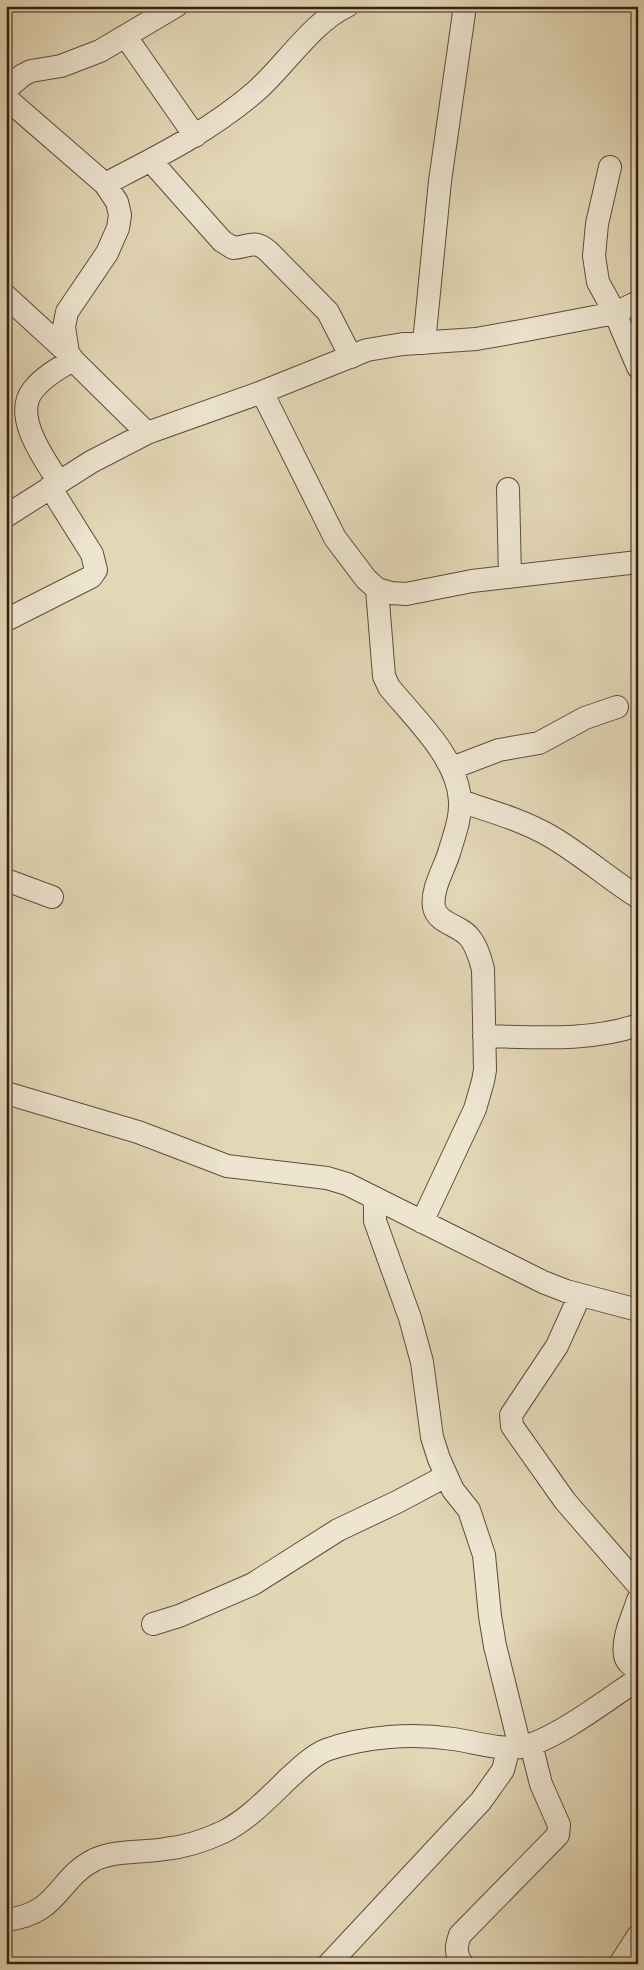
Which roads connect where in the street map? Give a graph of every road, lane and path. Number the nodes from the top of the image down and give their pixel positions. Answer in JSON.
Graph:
{"nodes":[{"id":1,"x":176,"y":6,"type":"edge"},
{"id":2,"x":347,"y":6,"type":"edge"},
{"id":3,"x":465,"y":6,"type":"edge"},
{"id":4,"x":126,"y":37,"type":"junction"},
{"id":5,"x":6,"y":89,"type":"edge"},
{"id":6,"x":6,"y":98,"type":"edge"},
{"id":7,"x":195,"y":136,"type":"junction"},
{"id":8,"x":151,"y":161,"type":"junction"},
{"id":9,"x":610,"y":167,"type":"dead end"},
{"id":10,"x":105,"y":184,"type":"junction"},
{"id":11,"x":6,"y":296,"type":"edge"},
{"id":12,"x":638,"y":302,"type":"edge"},
{"id":13,"x":615,"y":313,"type":"junction"},
{"id":14,"x":424,"y":343,"type":"junction"},
{"id":15,"x":70,"y":356,"type":"junction"},
{"id":16,"x":351,"y":357,"type":"junction"},
{"id":17,"x":638,"y":368,"type":"edge"},
{"id":18,"x":262,"y":392,"type":"junction"},
{"id":19,"x":147,"y":433,"type":"junction"},
{"id":20,"x":54,"y":485,"type":"junction"},
{"id":21,"x":508,"y":489,"type":"dead end"},
{"id":22,"x":6,"y":516,"type":"edge"},
{"id":23,"x":638,"y":562,"type":"edge"},
{"id":24,"x":510,"y":577,"type":"junction"},
{"id":25,"x":377,"y":589,"type":"junction"},
{"id":26,"x":6,"y":620,"type":"edge"},
{"id":27,"x":617,"y":707,"type":"dead end"},
{"id":28,"x":452,"y":768,"type":"junction"},
{"id":29,"x":460,"y":801,"type":"junction"},
{"id":30,"x":6,"y":880,"type":"edge"},
{"id":31,"x":52,"y":897,"type":"dead end"},
{"id":32,"x":638,"y":897,"type":"edge"},
{"id":33,"x":638,"y":1026,"type":"edge"},
{"id":34,"x":484,"y":1036,"type":"junction"},
{"id":35,"x":6,"y":1093,"type":"edge"},
{"id":36,"x":375,"y":1198,"type":"junction"},
{"id":37,"x":422,"y":1222,"type":"junction"},
{"id":38,"x":580,"y":1295,"type":"junction"},
{"id":39,"x":638,"y":1310,"type":"edge"},
{"id":40,"x":446,"y":1476,"type":"junction"},
{"id":41,"x":638,"y":1585,"type":"edge"},
{"id":42,"x":638,"y":1600,"type":"edge"},
{"id":43,"x":153,"y":1624,"type":"dead end"},
{"id":44,"x":638,"y":1670,"type":"edge"},
{"id":45,"x":638,"y":1679,"type":"edge"},
{"id":46,"x":520,"y":1746,"type":"junction"},
{"id":47,"x":6,"y":1920,"type":"edge"},
{"id":48,"x":638,"y":1936,"type":"edge"},
{"id":49,"x":329,"y":1964,"type":"edge"},
{"id":50,"x":462,"y":1964,"type":"edge"},
{"id":51,"x":620,"y":1964,"type":"edge"}],
"edges":[{"from":1,"to":4,"type":"street"},
{"from":2,"to":7,"type":"street"},
{"from":3,"to":14,"type":"street"},
{"from":4,"to":5,"type":"street"},
{"from":4,"to":7,"type":"street"},
{"from":6,"to":10,"type":"street"},
{"from":7,"to":8,"type":"street"},
{"from":8,"to":10,"type":"street"},
{"from":8,"to":16,"type":"street"},
{"from":9,"to":13,"type":"street"},
{"from":10,"to":15,"type":"street"},
{"from":11,"to":15,"type":"street"},
{"from":12,"to":13,"type":"street"},
{"from":13,"to":14,"type":"street"},
{"from":13,"to":17,"type":"street"},
{"from":14,"to":16,"type":"street"},
{"from":15,"to":19,"type":"street"},
{"from":15,"to":20,"type":"street"},
{"from":16,"to":18,"type":"street"},
{"from":18,"to":19,"type":"street"},
{"from":18,"to":25,"type":"street"},
{"from":19,"to":20,"type":"street"},
{"from":20,"to":22,"type":"street"},
{"from":20,"to":26,"type":"street"},
{"from":21,"to":24,"type":"street"},
{"from":23,"to":24,"type":"street"},
{"from":24,"to":25,"type":"street"},
{"from":25,"to":28,"type":"street"},
{"from":27,"to":28,"type":"street"},
{"from":28,"to":29,"type":"street"},
{"from":29,"to":32,"type":"street"},
{"from":29,"to":34,"type":"street"},
{"from":30,"to":31,"type":"street"},
{"from":33,"to":34,"type":"street"},
{"from":34,"to":37,"type":"street"},
{"from":35,"to":36,"type":"street"},
{"from":36,"to":37,"type":"street"},
{"from":36,"to":40,"type":"street"},
{"from":37,"to":38,"type":"street"},
{"from":38,"to":39,"type":"street"},
{"from":38,"to":41,"type":"street"},
{"from":40,"to":43,"type":"street"},
{"from":40,"to":46,"type":"street"},
{"from":42,"to":44,"type":"street"},
{"from":45,"to":46,"type":"street"},
{"from":46,"to":47,"type":"street"},
{"from":46,"to":49,"type":"street"},
{"from":46,"to":50,"type":"street"},
{"from":48,"to":51,"type":"street"}]}
